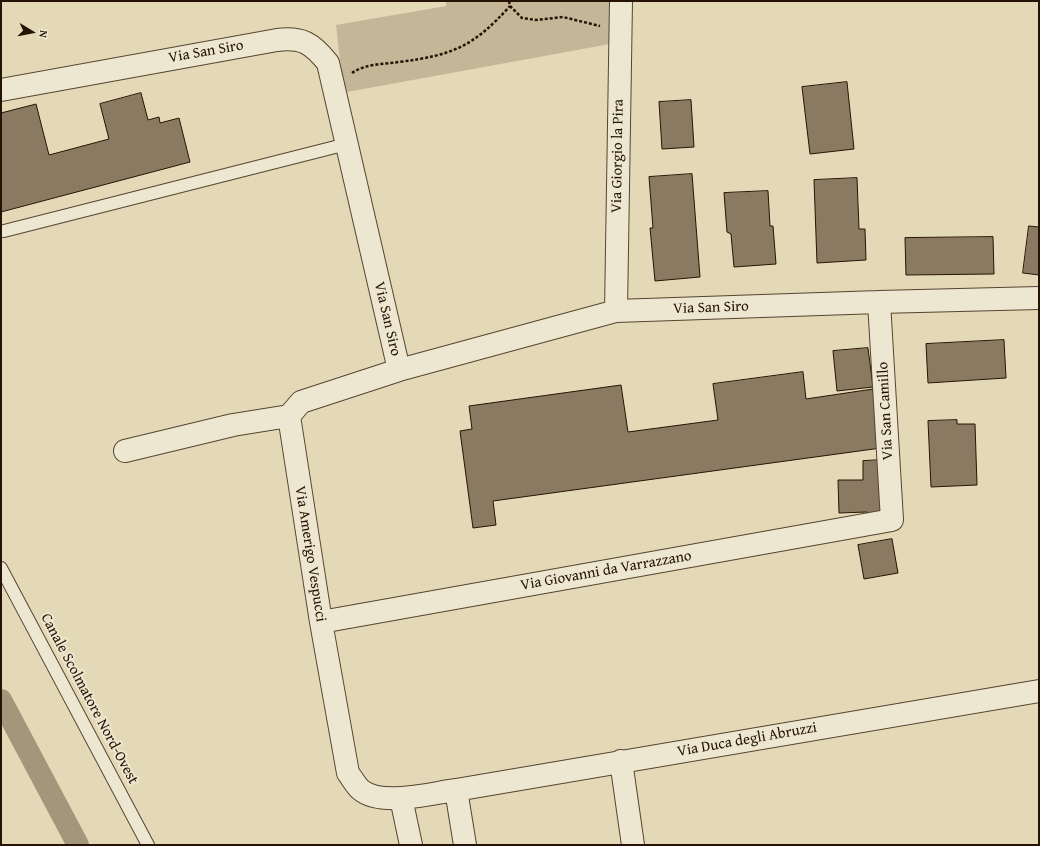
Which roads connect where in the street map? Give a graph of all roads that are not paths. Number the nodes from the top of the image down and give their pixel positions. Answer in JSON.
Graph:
{"nodes":[{"id":1,"x":621,"y":1,"type":"edge"},
{"id":2,"x":1,"y":90,"type":"edge"},
{"id":3,"x":347,"y":144,"type":"junction"},
{"id":4,"x":4,"y":231,"type":"dead end"},
{"id":5,"x":1039,"y":298,"type":"edge"},
{"id":6,"x":879,"y":302,"type":"junction"},
{"id":7,"x":616,"y":311,"type":"junction"},
{"id":8,"x":399,"y":370,"type":"junction"},
{"id":9,"x":289,"y":416,"type":"junction"},
{"id":10,"x":125,"y":452,"type":"dead end"},
{"id":11,"x":892,"y":520,"type":"joint"},
{"id":12,"x":1,"y":568,"type":"edge"},
{"id":13,"x":321,"y":622,"type":"junction"},
{"id":14,"x":1039,"y":691,"type":"edge"},
{"id":15,"x":621,"y":761,"type":"junction"},
{"id":16,"x":456,"y":790,"type":"junction"},
{"id":17,"x":377,"y":797,"type":"joint"},
{"id":18,"x":401,"y":798,"type":"junction"},
{"id":19,"x":148,"y":845,"type":"edge"},
{"id":20,"x":410,"y":845,"type":"edge"},
{"id":21,"x":465,"y":845,"type":"edge"},
{"id":22,"x":633,"y":845,"type":"edge"}],
"edges":[{"from":1,"to":7,"type":"street","name":"Via Giorgio la Pira"},
{"from":2,"to":3,"type":"street","name":"Via San Siro"},
{"from":3,"to":4,"type":"lane"},
{"from":3,"to":8,"type":"street","name":"Via San Siro"},
{"from":5,"to":6,"type":"street","name":"Via San Siro"},
{"from":6,"to":7,"type":"street","name":"Via San Siro"},
{"from":6,"to":11,"type":"street","name":"Via San Camillo"},
{"from":7,"to":8,"type":"street","name":"Via San Siro"},
{"from":8,"to":9,"type":"street"},
{"from":9,"to":10,"type":"street"},
{"from":9,"to":13,"type":"street","name":"Via Amerigo Vespucci"},
{"from":11,"to":13,"type":"street","name":"Via Giovanni da Varrazzano"},
{"from":12,"to":19,"type":"lane","name":"Canale Scolmatore Nord-Ovest"},
{"from":13,"to":17,"type":"street","name":"Via Amerigo Vespucci"},
{"from":14,"to":15,"type":"street","name":"Via Duca degli Abruzzi"},
{"from":15,"to":16,"type":"street","name":"Via Duca degli Abruzzi"},
{"from":15,"to":22,"type":"street"},
{"from":16,"to":18,"type":"street","name":"Via Duca degli Abruzzi"},
{"from":16,"to":21,"type":"street"},
{"from":17,"to":18,"type":"street","name":"Via Duca degli Abruzzi"},
{"from":18,"to":20,"type":"street"}]}
